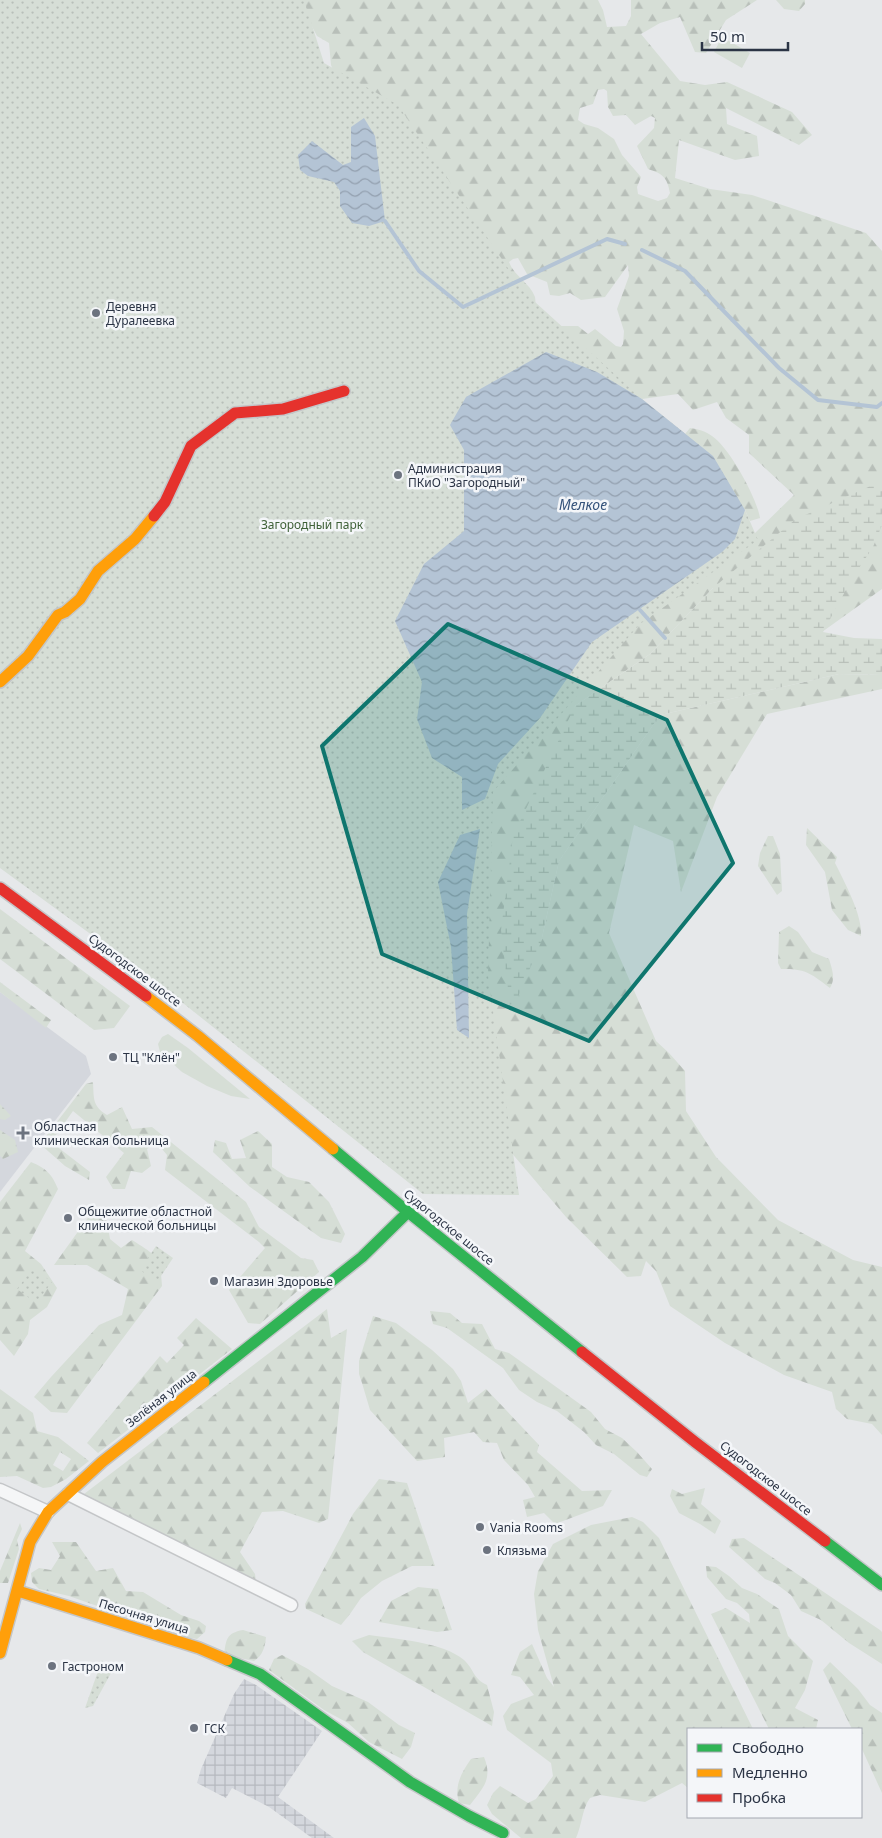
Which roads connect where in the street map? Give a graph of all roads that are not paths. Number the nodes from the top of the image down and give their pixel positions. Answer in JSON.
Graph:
{"nodes":[{"id":1,"x":344,"y":391,"type":"dead end"},
{"id":2,"x":0,"y":682,"type":"edge"},
{"id":3,"x":0,"y":888,"type":"edge"},
{"id":4,"x":408,"y":1212,"type":"junction"},
{"id":5,"x":0,"y":1490,"type":"edge"},
{"id":6,"x":68,"y":1494,"type":"junction"},
{"id":7,"x":48,"y":1512,"type":"junction"},
{"id":8,"x":882,"y":1585,"type":"edge"},
{"id":9,"x":18,"y":1591,"type":"junction"},
{"id":10,"x":291,"y":1604,"type":"dead end"},
{"id":11,"x":0,"y":1653,"type":"edge"},
{"id":12,"x":503,"y":1833,"type":"dead end"}],
"edges":[{"from":1,"to":2,"type":"street"},
{"from":3,"to":4,"type":"street","name":"Судогодское шоссе"},
{"from":4,"to":6,"type":"street","name":"Зелёная улица"},
{"from":4,"to":8,"type":"street","name":"Судогодское шоссе"},
{"from":5,"to":7,"type":"street"},
{"from":6,"to":7,"type":"street","name":"Зелёная улица"},
{"from":6,"to":10,"type":"street"},
{"from":7,"to":9,"type":"street","name":"Зелёная улица"},
{"from":9,"to":11,"type":"street","name":"Зелёная улица"},
{"from":9,"to":12,"type":"street","name":"Песочная улица"}]}
